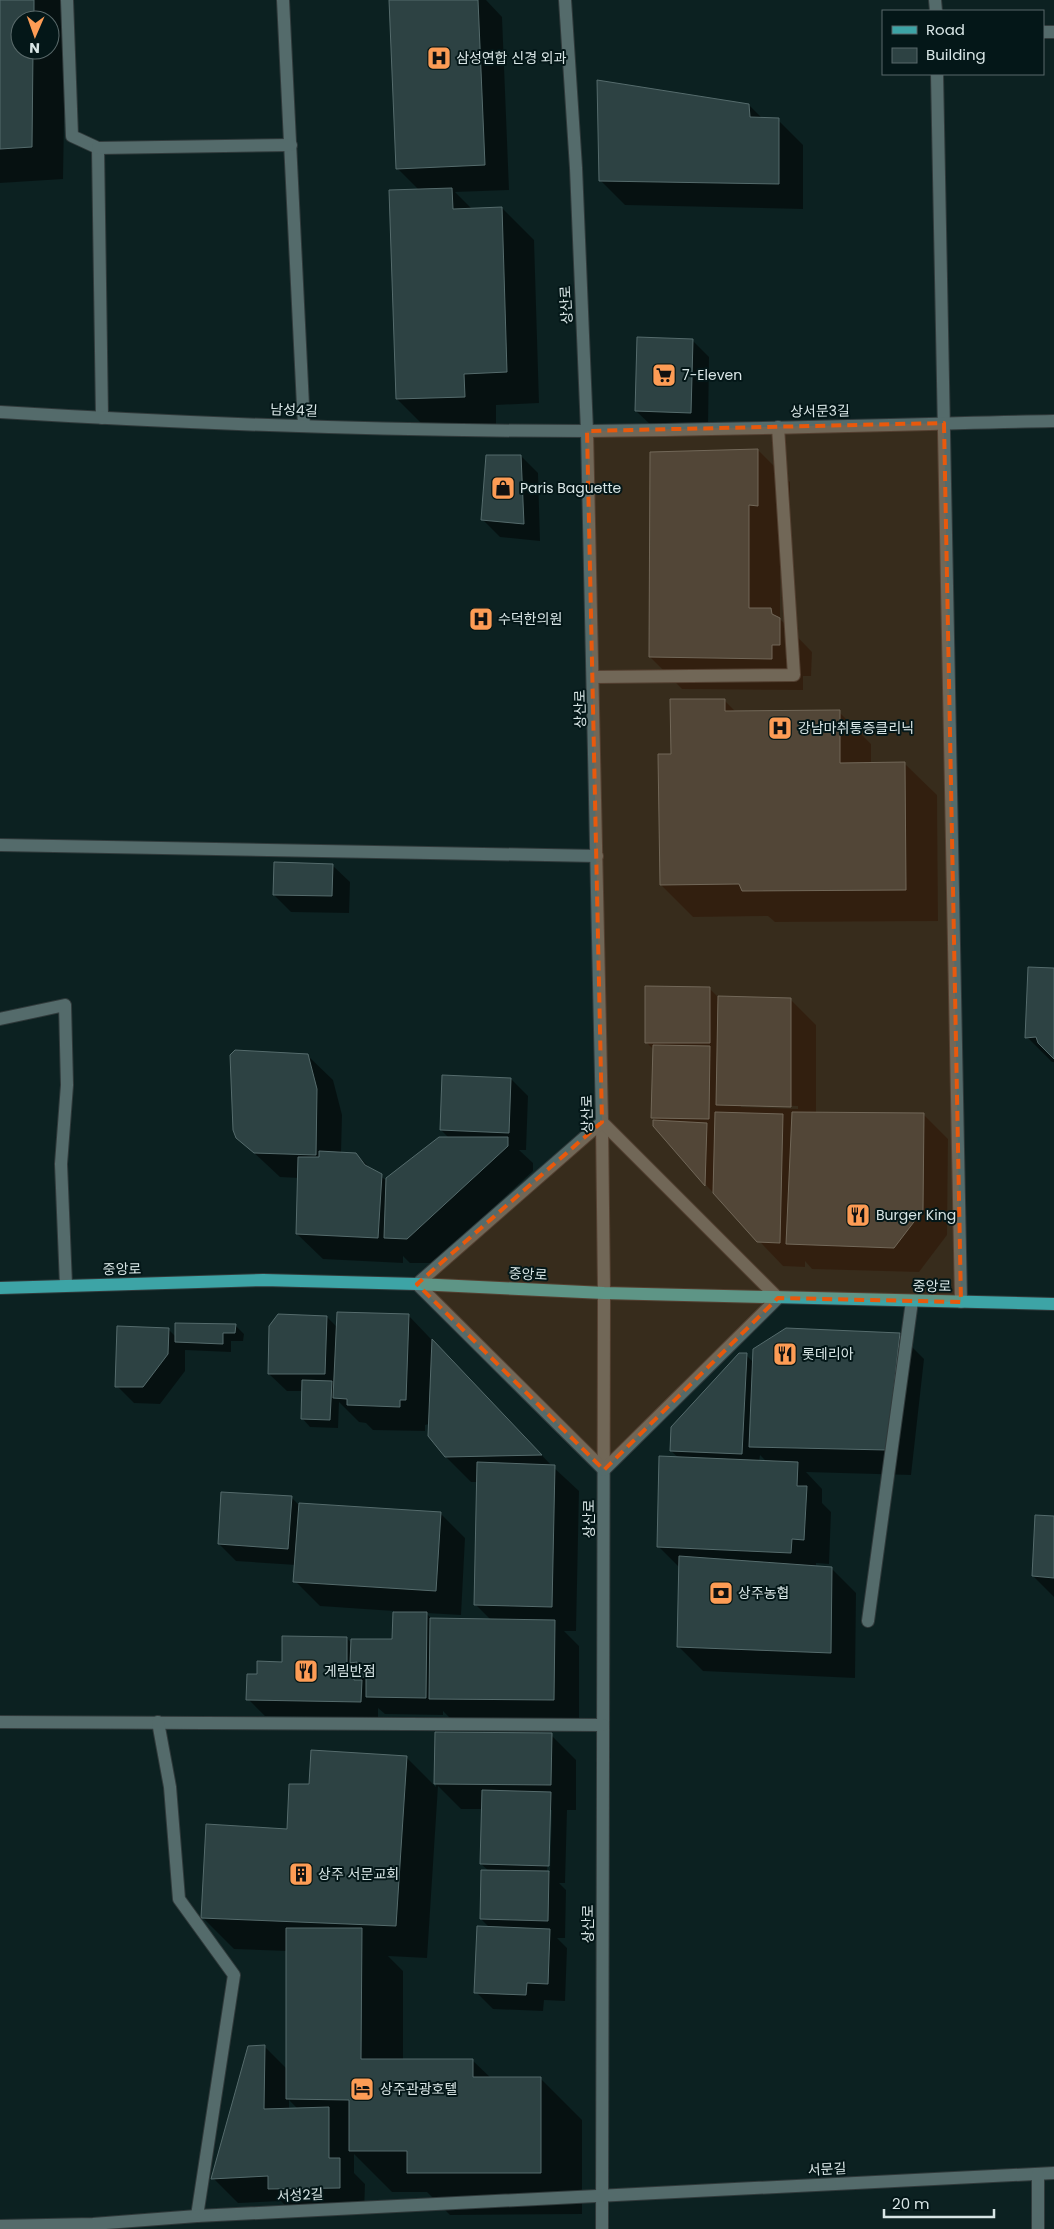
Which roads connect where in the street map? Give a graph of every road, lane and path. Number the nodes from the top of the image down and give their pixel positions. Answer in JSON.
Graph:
{"nodes":[{"id":1,"x":67,"y":0,"type":"edge"},
{"id":2,"x":283,"y":0,"type":"edge"},
{"id":3,"x":565,"y":0,"type":"edge"},
{"id":4,"x":937,"y":75,"type":"edge"},
{"id":5,"x":291,"y":145,"type":"junction"},
{"id":6,"x":98,"y":148,"type":"junction"},
{"id":7,"x":0,"y":412,"type":"edge"},
{"id":8,"x":102,"y":418,"type":"junction"},
{"id":9,"x":1054,"y":421,"type":"edge"},
{"id":10,"x":944,"y":423,"type":"junction"},
{"id":11,"x":304,"y":426,"type":"junction"},
{"id":12,"x":778,"y":427,"type":"junction"},
{"id":13,"x":587,"y":430,"type":"junction"},
{"id":14,"x":594,"y":677,"type":"junction"},
{"id":15,"x":0,"y":845,"type":"edge"},
{"id":16,"x":597,"y":856,"type":"junction"},
{"id":17,"x":0,"y":1019,"type":"edge"},
{"id":18,"x":602,"y":1122,"type":"junction"},
{"id":19,"x":417,"y":1284,"type":"junction"},
{"id":20,"x":66,"y":1285,"type":"junction"},
{"id":21,"x":0,"y":1288,"type":"edge"},
{"id":22,"x":604,"y":1293,"type":"junction"},
{"id":23,"x":778,"y":1298,"type":"junction"},
{"id":24,"x":912,"y":1300,"type":"junction"},
{"id":25,"x":961,"y":1302,"type":"junction"},
{"id":26,"x":1054,"y":1304,"type":"edge"},
{"id":27,"x":604,"y":1470,"type":"junction"},
{"id":28,"x":868,"y":1621,"type":"dead end"},
{"id":29,"x":0,"y":1722,"type":"edge"},
{"id":30,"x":158,"y":1722,"type":"junction"},
{"id":31,"x":603,"y":1725,"type":"junction"},
{"id":32,"x":1054,"y":2173,"type":"edge"},
{"id":33,"x":1038,"y":2174,"type":"junction"},
{"id":34,"x":602,"y":2196,"type":"junction"},
{"id":35,"x":197,"y":2216,"type":"junction"},
{"id":36,"x":0,"y":2226,"type":"edge"},
{"id":37,"x":602,"y":2229,"type":"edge"},
{"id":38,"x":1038,"y":2229,"type":"edge"}],
"edges":[{"from":1,"to":6,"type":"street"},
{"from":2,"to":5,"type":"street"},
{"from":3,"to":13,"type":"street","name":"상산로"},
{"from":4,"to":10,"type":"street"},
{"from":5,"to":6,"type":"street"},
{"from":5,"to":11,"type":"street"},
{"from":6,"to":8,"type":"street"},
{"from":7,"to":8,"type":"street","name":"남성4길"},
{"from":8,"to":11,"type":"street","name":"남성4길"},
{"from":9,"to":10,"type":"street","name":"상서문3길"},
{"from":10,"to":12,"type":"street","name":"상서문3길"},
{"from":10,"to":25,"type":"street"},
{"from":11,"to":13,"type":"street","name":"남성4길"},
{"from":12,"to":13,"type":"street","name":"상서문3길"},
{"from":12,"to":14,"type":"street"},
{"from":13,"to":14,"type":"street","name":"상산로"},
{"from":14,"to":16,"type":"street","name":"상산로"},
{"from":15,"to":16,"type":"street"},
{"from":16,"to":18,"type":"street","name":"상산로"},
{"from":17,"to":20,"type":"street"},
{"from":18,"to":19,"type":"street"},
{"from":18,"to":22,"type":"street","name":"상산로"},
{"from":18,"to":23,"type":"street"},
{"from":19,"to":20,"type":"main road","name":"중앙로"},
{"from":19,"to":22,"type":"main road","name":"중앙로"},
{"from":19,"to":27,"type":"street"},
{"from":20,"to":21,"type":"main road","name":"중앙로"},
{"from":22,"to":23,"type":"main road","name":"중앙로"},
{"from":22,"to":27,"type":"street","name":"상산로"},
{"from":23,"to":24,"type":"main road","name":"중앙로"},
{"from":23,"to":27,"type":"street"},
{"from":24,"to":25,"type":"main road","name":"중앙로"},
{"from":24,"to":28,"type":"street"},
{"from":25,"to":26,"type":"main road","name":"중앙로"},
{"from":27,"to":31,"type":"street","name":"상산로"},
{"from":29,"to":30,"type":"street"},
{"from":30,"to":31,"type":"street"},
{"from":30,"to":35,"type":"street"},
{"from":31,"to":34,"type":"street","name":"상산로"},
{"from":32,"to":33,"type":"street","name":"서문길"},
{"from":33,"to":34,"type":"street","name":"서문길"},
{"from":33,"to":38,"type":"street"},
{"from":34,"to":35,"type":"street","name":"서성2길"},
{"from":34,"to":37,"type":"street","name":"상산로"},
{"from":35,"to":36,"type":"street","name":"서성2길"}]}
